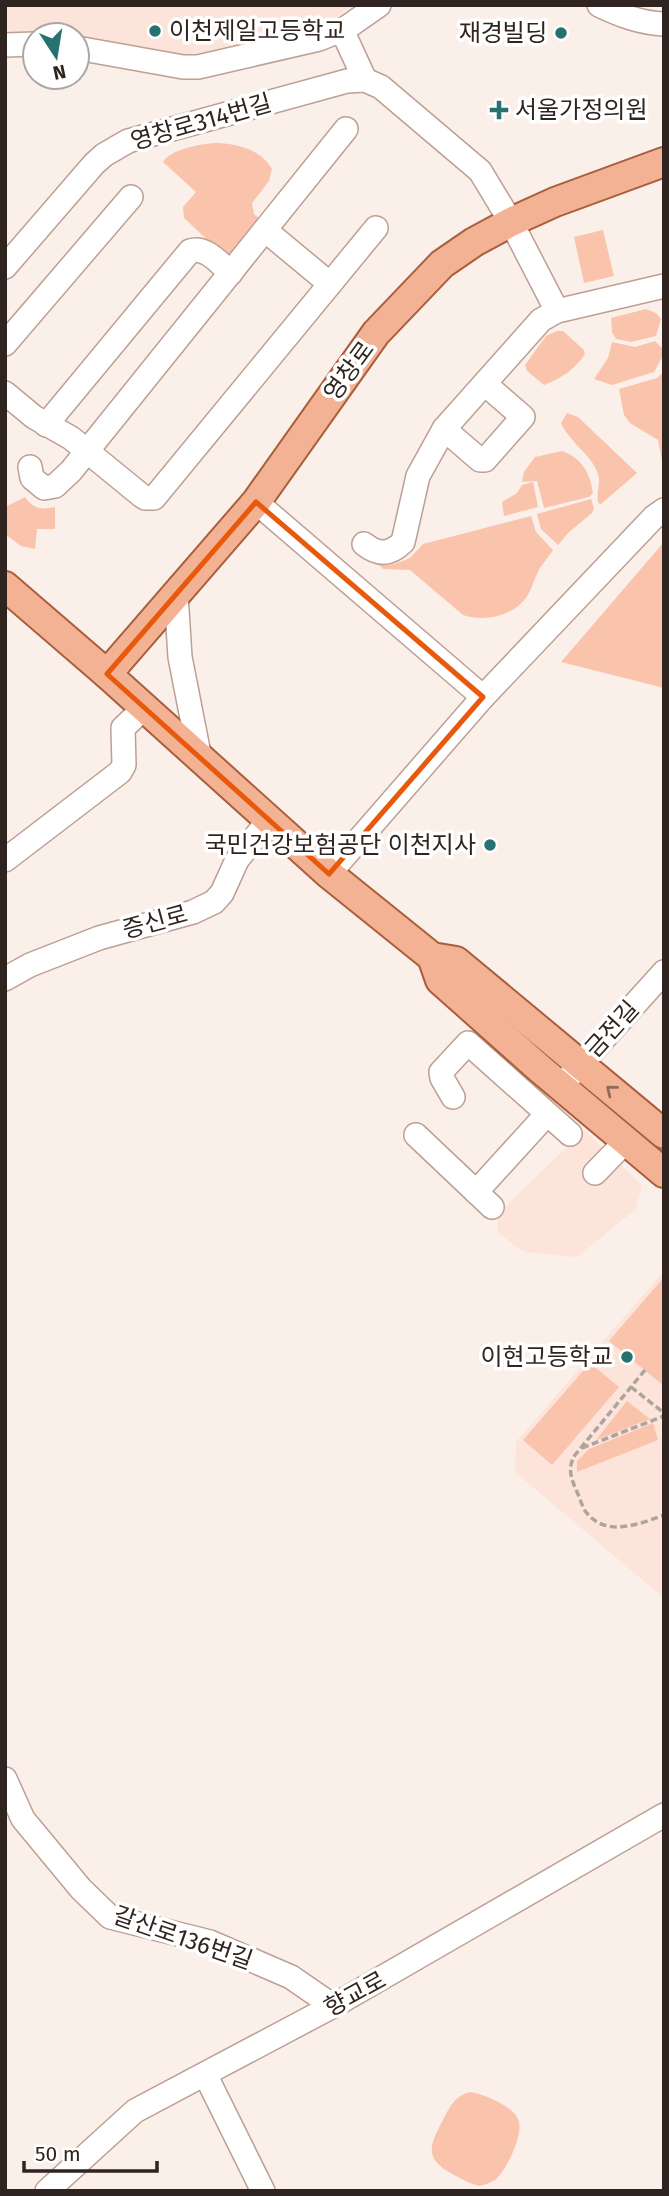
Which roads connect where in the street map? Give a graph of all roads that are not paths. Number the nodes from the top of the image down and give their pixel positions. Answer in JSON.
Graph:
{"nodes":[{"id":1,"x":379,"y":5,"type":"edge"},
{"id":2,"x":599,"y":5,"type":"edge"},
{"id":3,"x":664,"y":24,"type":"edge"},
{"id":4,"x":342,"y":30,"type":"junction"},
{"id":5,"x":91,"y":51,"type":"edge"},
{"id":6,"x":365,"y":80,"type":"junction"},
{"id":7,"x":346,"y":129,"type":"dead end"},
{"id":8,"x":664,"y":162,"type":"edge"},
{"id":9,"x":131,"y":197,"type":"dead end"},
{"id":10,"x":511,"y":222,"type":"junction"},
{"id":11,"x":376,"y":228,"type":"dead end"},
{"id":12,"x":265,"y":230,"type":"junction"},
{"id":13,"x":13,"y":240,"type":"edge"},
{"id":14,"x":5,"y":267,"type":"edge"},
{"id":15,"x":231,"y":273,"type":"junction"},
{"id":16,"x":330,"y":285,"type":"junction"},
{"id":17,"x":664,"y":286,"type":"edge"},
{"id":18,"x":557,"y":311,"type":"junction"},
{"id":19,"x":5,"y":344,"type":"edge"},
{"id":20,"x":485,"y":384,"type":"junction"},
{"id":21,"x":5,"y":393,"type":"edge"},
{"id":22,"x":46,"y":425,"type":"junction"},
{"id":23,"x":444,"y":429,"type":"junction"},
{"id":24,"x":88,"y":451,"type":"junction"},
{"id":25,"x":30,"y":467,"type":"dead end"},
{"id":26,"x":256,"y":502,"type":"junction"},
{"id":27,"x":664,"y":510,"type":"edge"},
{"id":28,"x":364,"y":544,"type":"dead end"},
{"id":29,"x":5,"y":586,"type":"edge"},
{"id":30,"x":176,"y":594,"type":"junction"},
{"id":31,"x":107,"y":674,"type":"junction"},
{"id":32,"x":483,"y":697,"type":"junction"},
{"id":33,"x":144,"y":708,"type":"junction"},
{"id":34,"x":200,"y":760,"type":"junction"},
{"id":35,"x":268,"y":821,"type":"junction"},
{"id":36,"x":5,"y":860,"type":"edge"},
{"id":37,"x":329,"y":874,"type":"junction"},
{"id":38,"x":432,"y":957,"type":"junction"},
{"id":39,"x":664,"y":972,"type":"edge"},
{"id":40,"x":5,"y":979,"type":"edge"},
{"id":41,"x":479,"y":1034,"type":"junction"},
{"id":42,"x":580,"y":1065,"type":"junction"},
{"id":43,"x":539,"y":1068,"type":"junction"},
{"id":44,"x":560,"y":1086,"type":"junction"},
{"id":45,"x":521,"y":1091,"type":"junction"},
{"id":46,"x":453,"y":1097,"type":"dead end"},
{"id":47,"x":547,"y":1114,"type":"junction"},
{"id":48,"x":664,"y":1133,"type":"edge"},
{"id":49,"x":570,"y":1134,"type":"dead end"},
{"id":50,"x":416,"y":1135,"type":"dead end"},
{"id":51,"x":626,"y":1141,"type":"junction"},
{"id":52,"x":595,"y":1173,"type":"dead end"},
{"id":53,"x":664,"y":1173,"type":"edge"},
{"id":54,"x":5,"y":1779,"type":"edge"},
{"id":55,"x":664,"y":1815,"type":"edge"},
{"id":56,"x":333,"y":2006,"type":"junction"},
{"id":57,"x":205,"y":2076,"type":"junction"},
{"id":58,"x":45,"y":2188,"type":"edge"},
{"id":59,"x":263,"y":2191,"type":"edge"}],
"edges":[{"from":1,"to":4,"type":"street"},
{"from":2,"to":3,"type":"street"},
{"from":4,"to":5,"type":"street"},
{"from":4,"to":6,"type":"street"},
{"from":6,"to":10,"type":"street"},
{"from":6,"to":13,"type":"street","name":"영창로314번길"},
{"from":7,"to":12,"type":"street"},
{"from":8,"to":10,"type":"main road","name":"영창로"},
{"from":9,"to":19,"type":"street"},
{"from":10,"to":18,"type":"street"},
{"from":10,"to":26,"type":"main road","name":"영창로"},
{"from":11,"to":16,"type":"street"},
{"from":12,"to":15,"type":"street"},
{"from":12,"to":16,"type":"street"},
{"from":13,"to":14,"type":"street","name":"영창로314번길"},
{"from":15,"to":22,"type":"street"},
{"from":15,"to":24,"type":"street"},
{"from":16,"to":24,"type":"street"},
{"from":17,"to":18,"type":"street"},
{"from":18,"to":20,"type":"street"},
{"from":20,"to":23,"type":"street"},
{"from":20,"to":23,"type":"street"},
{"from":21,"to":22,"type":"street"},
{"from":22,"to":24,"type":"street"},
{"from":23,"to":28,"type":"street"},
{"from":24,"to":25,"type":"street"},
{"from":26,"to":30,"type":"main road","name":"영창로"},
{"from":26,"to":32,"type":"street"},
{"from":27,"to":32,"type":"street"},
{"from":29,"to":31,"type":"main road"},
{"from":30,"to":31,"type":"main road","name":"영창로"},
{"from":30,"to":34,"type":"street"},
{"from":31,"to":33,"type":"main road"},
{"from":32,"to":37,"type":"street"},
{"from":33,"to":34,"type":"main road"},
{"from":33,"to":36,"type":"street"},
{"from":34,"to":35,"type":"main road"},
{"from":35,"to":37,"type":"main road"},
{"from":35,"to":40,"type":"street","name":"증신로"},
{"from":37,"to":38,"type":"main road"},
{"from":38,"to":41,"type":"main road"},
{"from":38,"to":42,"type":"main road"},
{"from":39,"to":42,"type":"street","name":"금전길"},
{"from":41,"to":43,"type":"main road"},
{"from":41,"to":45,"type":"street"},
{"from":41,"to":46,"type":"street"},
{"from":42,"to":44,"type":"street","name":"금전길"},
{"from":48,"to":42,"type":"main road","one_way":true},
{"from":43,"to":44,"type":"main road"},
{"from":43,"to":45,"type":"street"},
{"from":44,"to":51,"type":"main road"},
{"from":45,"to":47,"type":"street"},
{"from":47,"to":49,"type":"street"},
{"from":47,"to":50,"type":"street"},
{"from":51,"to":52,"type":"street"},
{"from":51,"to":53,"type":"main road"},
{"from":54,"to":56,"type":"street","name":"갈산로136번길"},
{"from":55,"to":56,"type":"street","name":"향교로"},
{"from":56,"to":57,"type":"street","name":"향교로"},
{"from":57,"to":58,"type":"street","name":"향교로"},
{"from":57,"to":59,"type":"street"}]}
